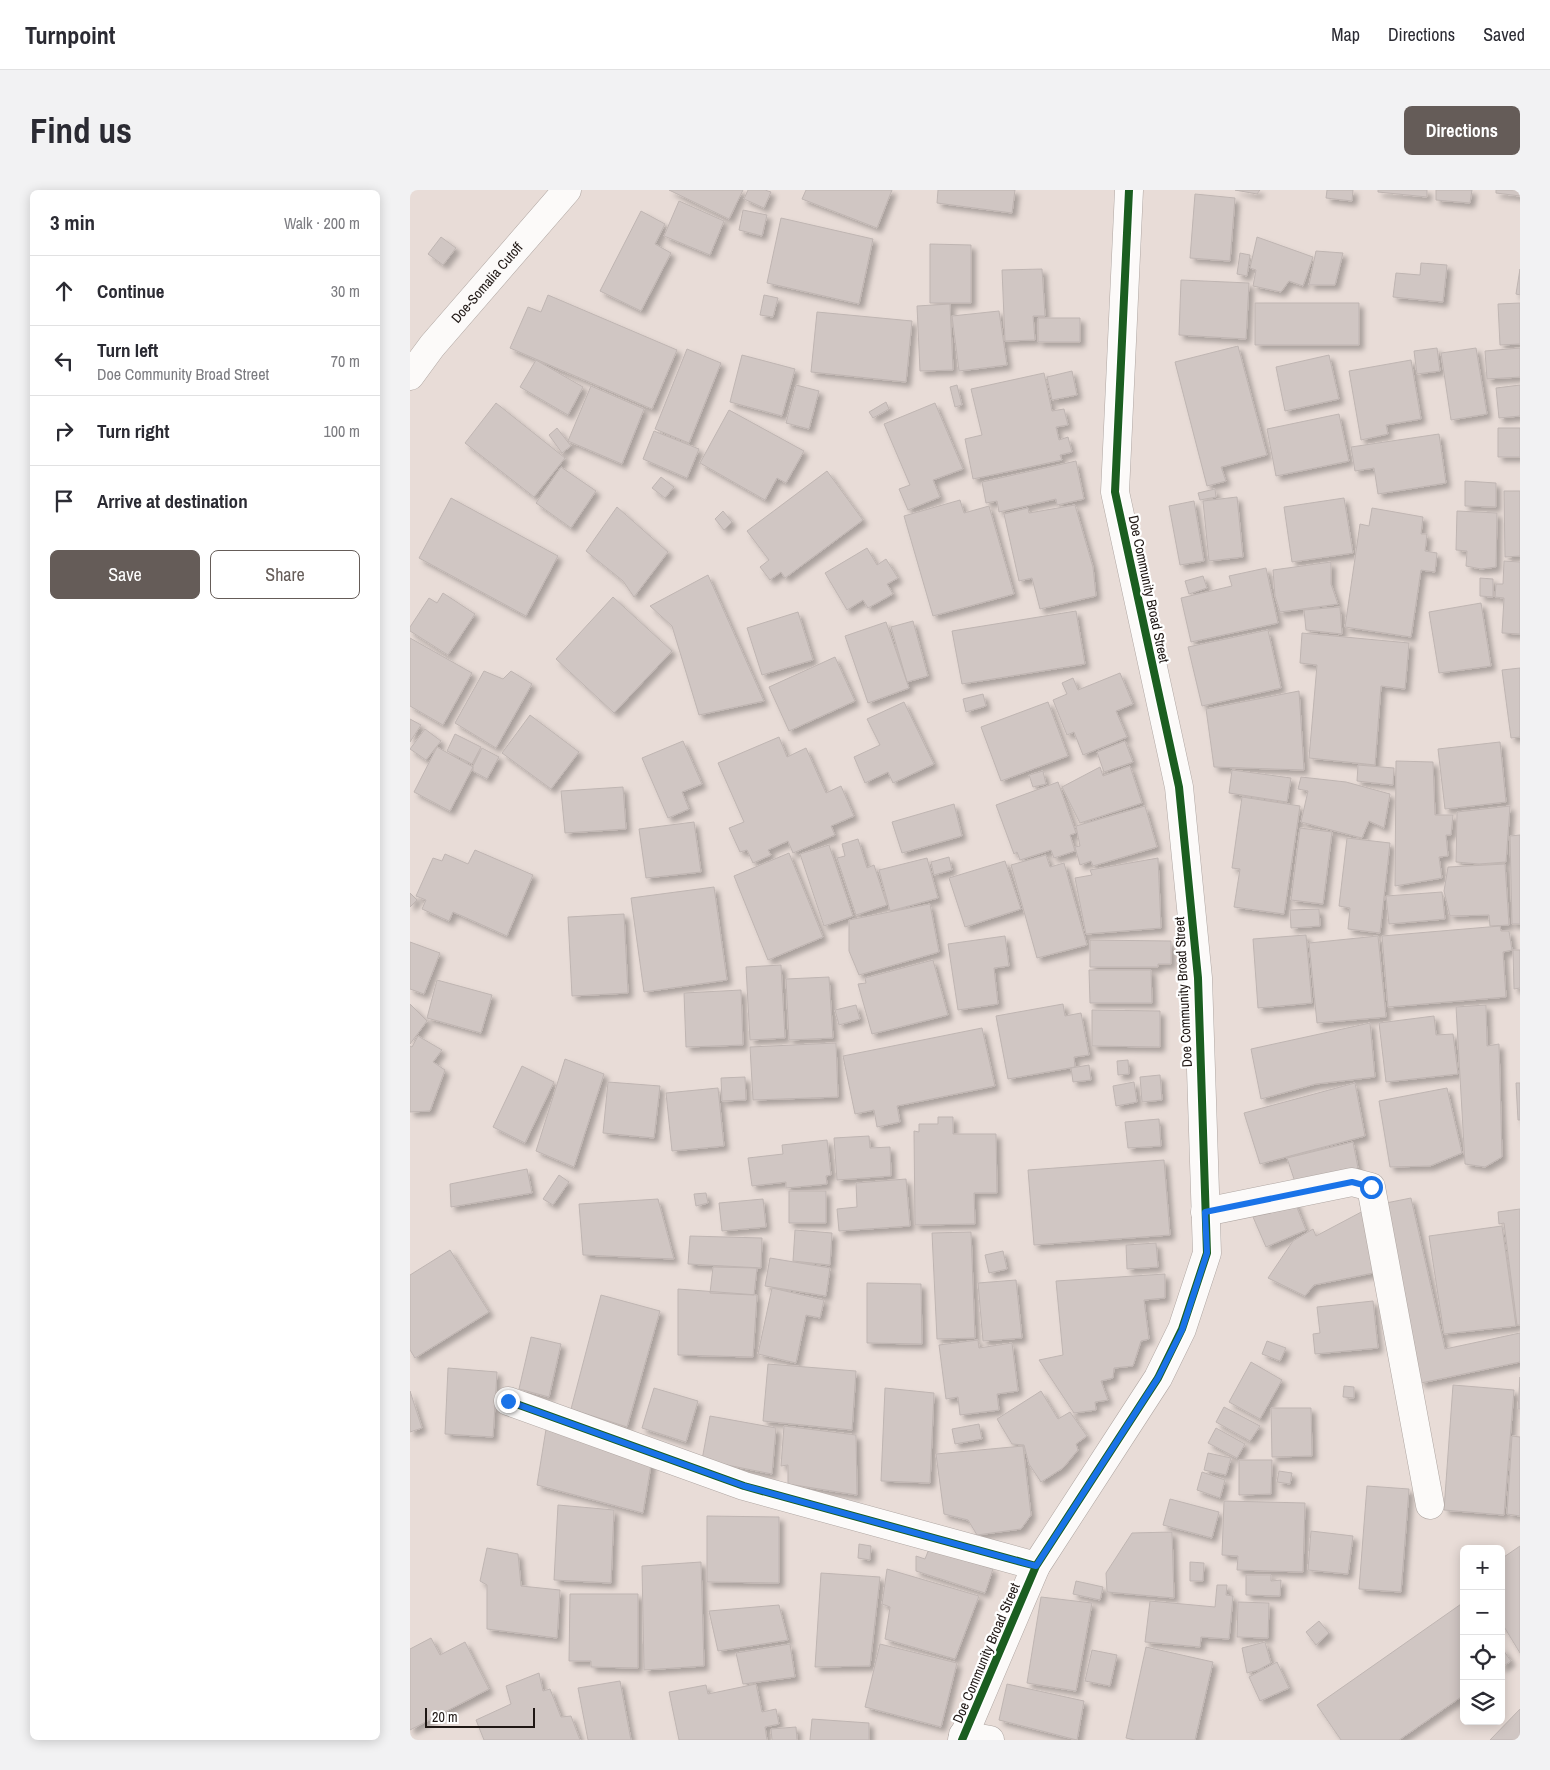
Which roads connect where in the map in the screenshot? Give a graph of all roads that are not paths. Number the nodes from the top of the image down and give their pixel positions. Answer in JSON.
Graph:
{"nodes":[{"id":1,"x":567,"y":190,"type":"edge"},
{"id":2,"x":1129,"y":190,"type":"edge"},
{"id":3,"x":410,"y":376,"type":"edge"},
{"id":4,"x":1205,"y":1212,"type":"junction"},
{"id":5,"x":508,"y":1401,"type":"dead end"},
{"id":6,"x":1430,"y":1505,"type":"dead end"},
{"id":7,"x":1036,"y":1566,"type":"junction"},
{"id":8,"x":963,"y":1738,"type":"edge"},
{"id":9,"x":990,"y":1740,"type":"edge"}],
"edges":[{"from":1,"to":3,"type":"street","name":"Doe-Somalia Cutoff"},
{"from":2,"to":4,"type":"street","name":"Doe Community Broad Street"},
{"from":4,"to":6,"type":"street"},
{"from":4,"to":7,"type":"street","name":"Doe Community Broad Street"},
{"from":5,"to":7,"type":"street"},
{"from":7,"to":8,"type":"street","name":"Doe Community Broad Street"},
{"from":8,"to":9,"type":"street"}]}
